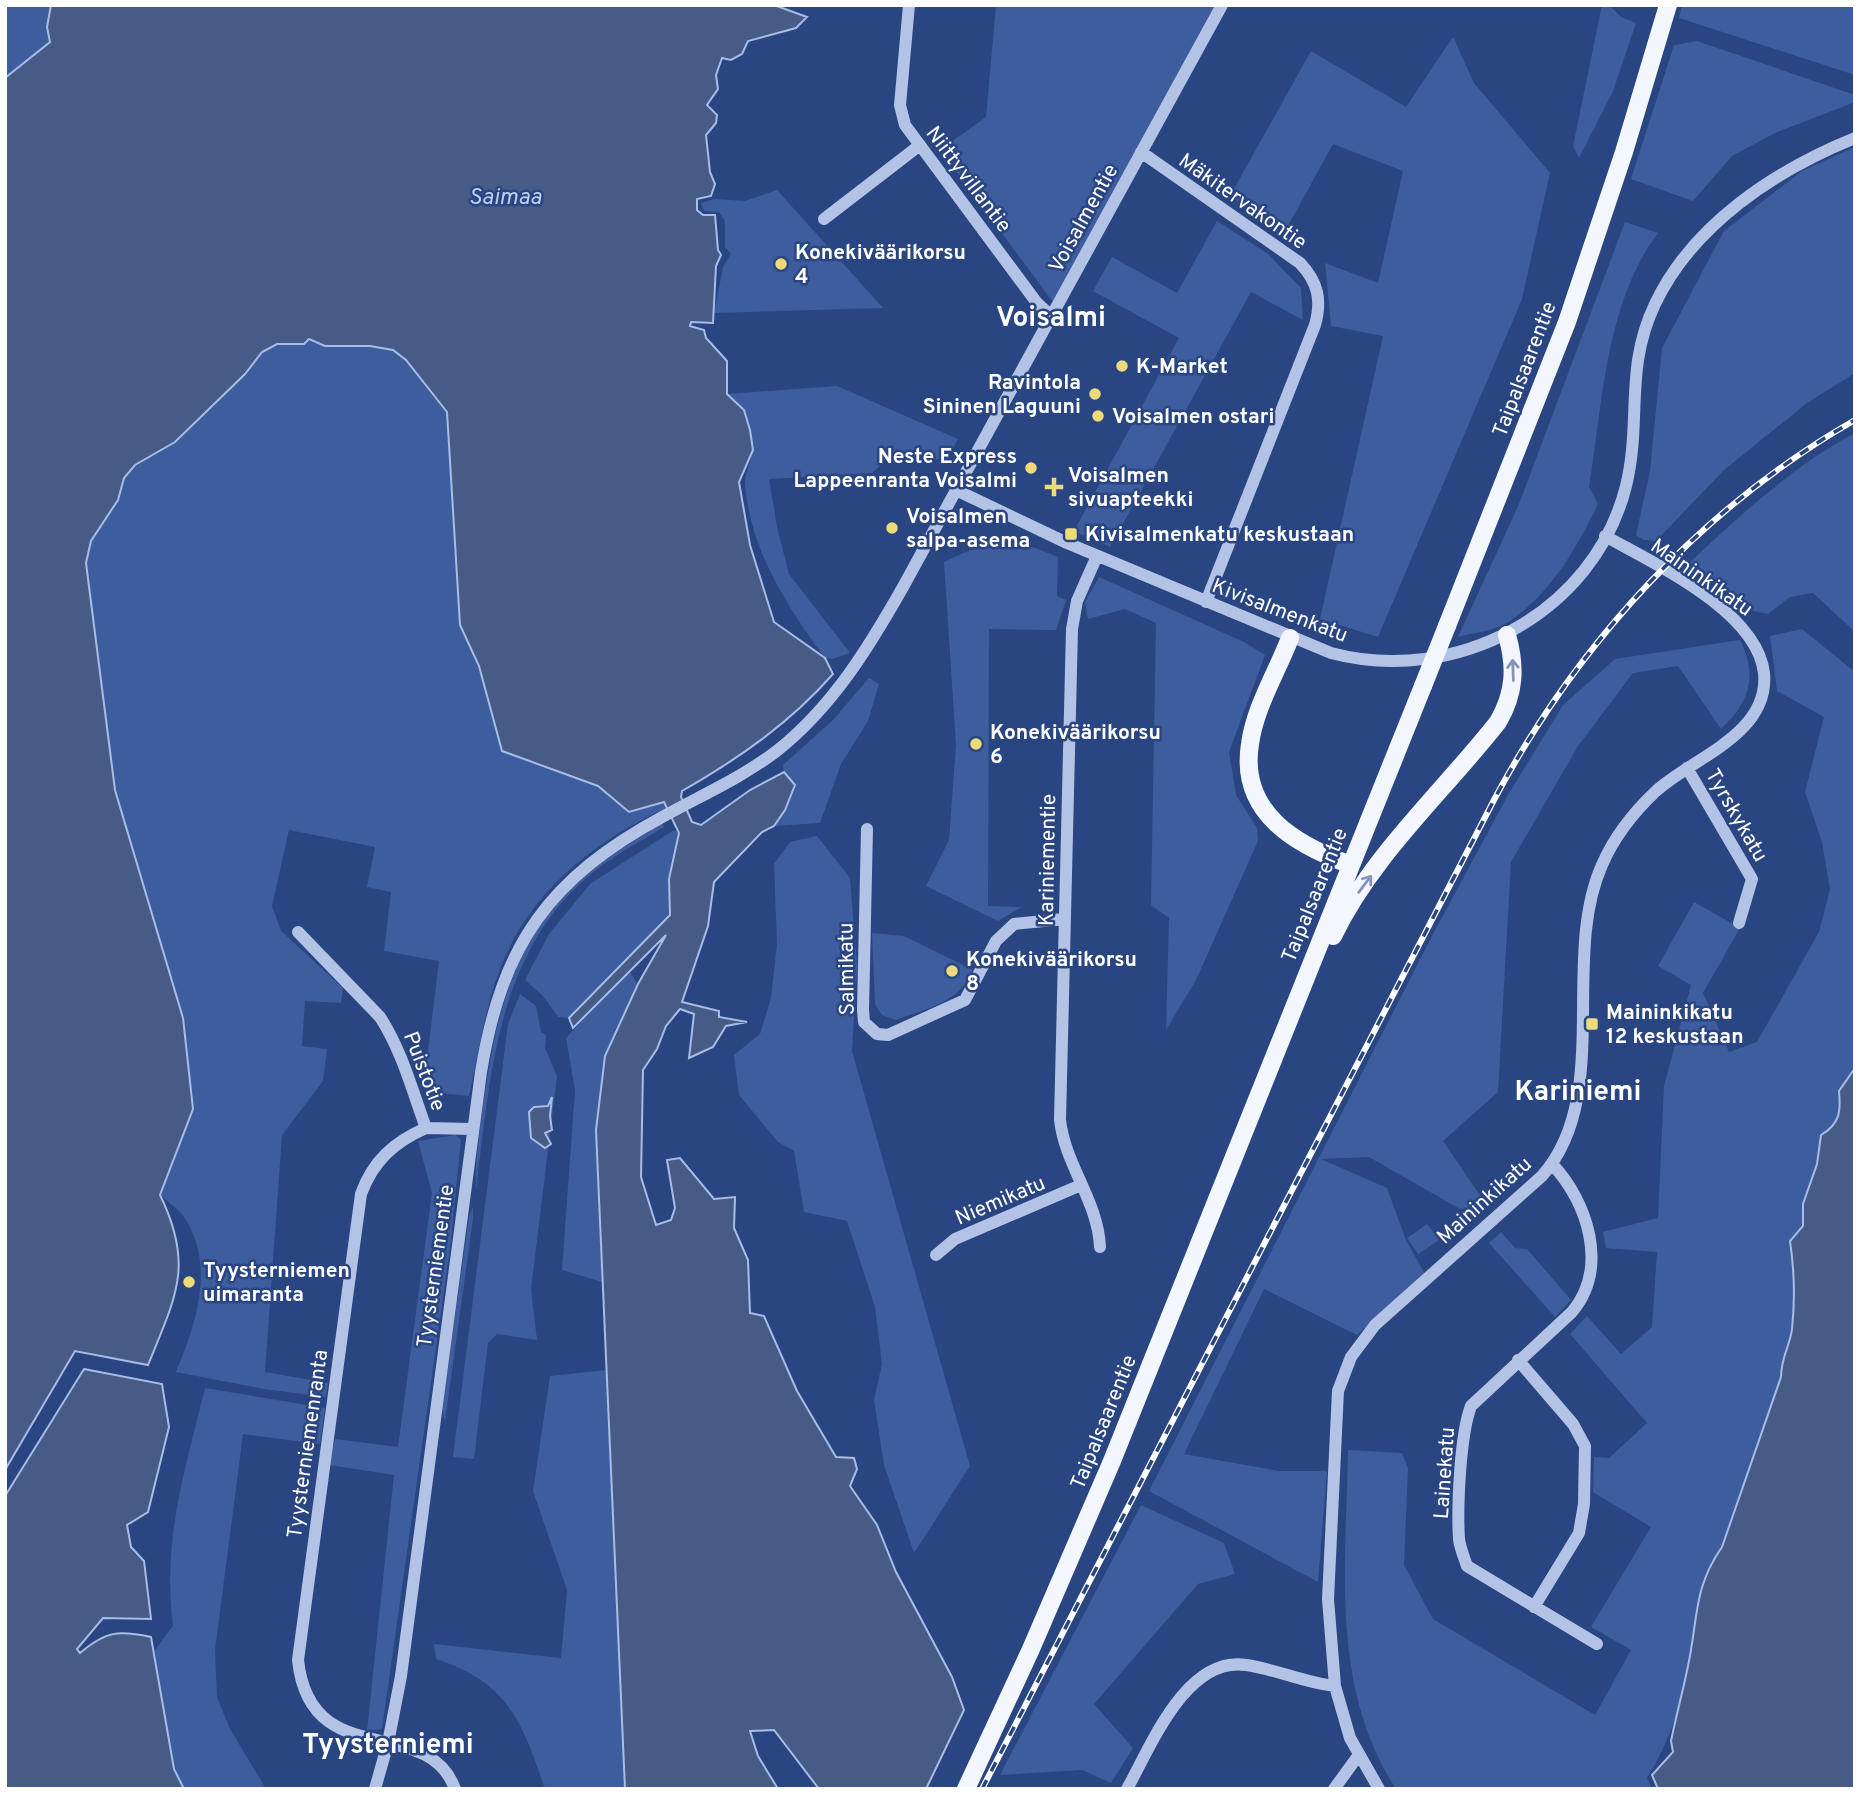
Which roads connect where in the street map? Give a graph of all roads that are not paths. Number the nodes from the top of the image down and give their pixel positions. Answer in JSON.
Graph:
{"nodes":[{"id":1,"x":909,"y":5,"type":"edge"},
{"id":2,"x":1222,"y":5,"type":"edge"},
{"id":3,"x":1668,"y":5,"type":"edge"},
{"id":4,"x":1855,"y":138,"type":"edge"},
{"id":5,"x":920,"y":145,"type":"junction"},
{"id":6,"x":1141,"y":152,"type":"junction"},
{"id":7,"x":824,"y":219,"type":"dead end"},
{"id":8,"x":1051,"y":316,"type":"junction"},
{"id":9,"x":956,"y":490,"type":"junction"},
{"id":10,"x":1605,"y":536,"type":"junction"},
{"id":11,"x":1097,"y":556,"type":"junction"},
{"id":12,"x":1206,"y":602,"type":"junction"},
{"id":13,"x":1507,"y":635,"type":"junction"},
{"id":14,"x":1290,"y":638,"type":"junction"},
{"id":15,"x":1687,"y":768,"type":"junction"},
{"id":16,"x":663,"y":816,"type":"joint"},
{"id":17,"x":867,"y":829,"type":"dead end"},
{"id":18,"x":1351,"y":865,"type":"junction"},
{"id":19,"x":1064,"y":919,"type":"junction"},
{"id":20,"x":1739,"y":923,"type":"dead end"},
{"id":21,"x":298,"y":932,"type":"dead end"},
{"id":22,"x":1276,"y":1052,"type":"junction"},
{"id":23,"x":426,"y":1128,"type":"junction"},
{"id":24,"x":473,"y":1129,"type":"junction"},
{"id":25,"x":1552,"y":1164,"type":"junction"},
{"id":26,"x":1081,"y":1185,"type":"junction"},
{"id":27,"x":1100,"y":1247,"type":"dead end"},
{"id":28,"x":936,"y":1255,"type":"dead end"},
{"id":29,"x":1518,"y":1360,"type":"junction"},
{"id":30,"x":1534,"y":1607,"type":"junction"},
{"id":31,"x":1597,"y":1644,"type":"dead end"},
{"id":32,"x":1335,"y":1686,"type":"junction"},
{"id":33,"x":388,"y":1744,"type":"junction"},
{"id":34,"x":1358,"y":1756,"type":"junction"},
{"id":35,"x":375,"y":1789,"type":"edge"},
{"id":36,"x":455,"y":1789,"type":"edge"},
{"id":37,"x":966,"y":1789,"type":"edge"},
{"id":38,"x":1126,"y":1789,"type":"edge"},
{"id":39,"x":1334,"y":1789,"type":"edge"},
{"id":40,"x":1378,"y":1789,"type":"edge"}],
"edges":[{"from":1,"to":5,"type":"street","name":"Niittyvillantie"},
{"from":2,"to":6,"type":"street","name":"Voisalmentie"},
{"from":3,"to":18,"type":"main road","name":"Taipalsaarentie","bridge":true},
{"from":4,"to":10,"type":"street","name":"Kivisalmenkatu"},
{"from":5,"to":7,"type":"street"},
{"from":5,"to":8,"type":"street","name":"Niittyvillantie"},
{"from":6,"to":8,"type":"street","name":"Voisalmentie"},
{"from":6,"to":12,"type":"street","name":"Mäkitervakontie"},
{"from":8,"to":9,"type":"street","name":"Voisalmentie"},
{"from":9,"to":11,"type":"street","name":"Kivisalmenkatu"},
{"from":9,"to":16,"type":"street","name":"Voisalmentie"},
{"from":10,"to":13,"type":"street","name":"Kivisalmenkatu"},
{"from":10,"to":15,"type":"street","name":"Maininkikatu"},
{"from":11,"to":12,"type":"street","name":"Kivisalmenkatu"},
{"from":11,"to":19,"type":"street","name":"Kariniementie"},
{"from":12,"to":14,"type":"street","name":"Kivisalmenkatu"},
{"from":13,"to":14,"type":"street","name":"Kivisalmenkatu"},
{"from":22,"to":13,"type":"main road","one_way":true},
{"from":14,"to":18,"type":"main road"},
{"from":15,"to":20,"type":"street","name":"Tyrskykatu"},
{"from":15,"to":25,"type":"street","name":"Maininkikatu"},
{"from":16,"to":24,"type":"street","name":"Tyysterniementie"},
{"from":17,"to":19,"type":"street","name":"Salmikatu"},
{"from":18,"to":22,"type":"main road","name":"Taipalsaarentie"},
{"from":19,"to":26,"type":"street","name":"Kariniementie"},
{"from":21,"to":23,"type":"street","name":"Puistotie"},
{"from":22,"to":37,"type":"main road","name":"Taipalsaarentie"},
{"from":23,"to":24,"type":"street","name":"Puistotie"},
{"from":23,"to":33,"type":"street","name":"Tyysterniemenranta"},
{"from":24,"to":33,"type":"street","name":"Tyysterniementie"},
{"from":25,"to":29,"type":"street","name":"Lainekatu"},
{"from":25,"to":32,"type":"street","name":"Maininkikatu"},
{"from":26,"to":27,"type":"street","name":"Kariniementie"},
{"from":26,"to":28,"type":"street","name":"Niemikatu"},
{"from":29,"to":30,"type":"street"},
{"from":29,"to":30,"type":"street","name":"Lainekatu"},
{"from":30,"to":31,"type":"street","name":"Lainekatu"},
{"from":32,"to":34,"type":"street","name":"Maininkikatu"},
{"from":32,"to":38,"type":"street"},
{"from":33,"to":35,"type":"street","name":"Tyysterniementie"},
{"from":33,"to":36,"type":"street","name":"Tyysterniemenranta"},
{"from":34,"to":39,"type":"street"},
{"from":34,"to":40,"type":"street","name":"Maininkikatu"}]}
